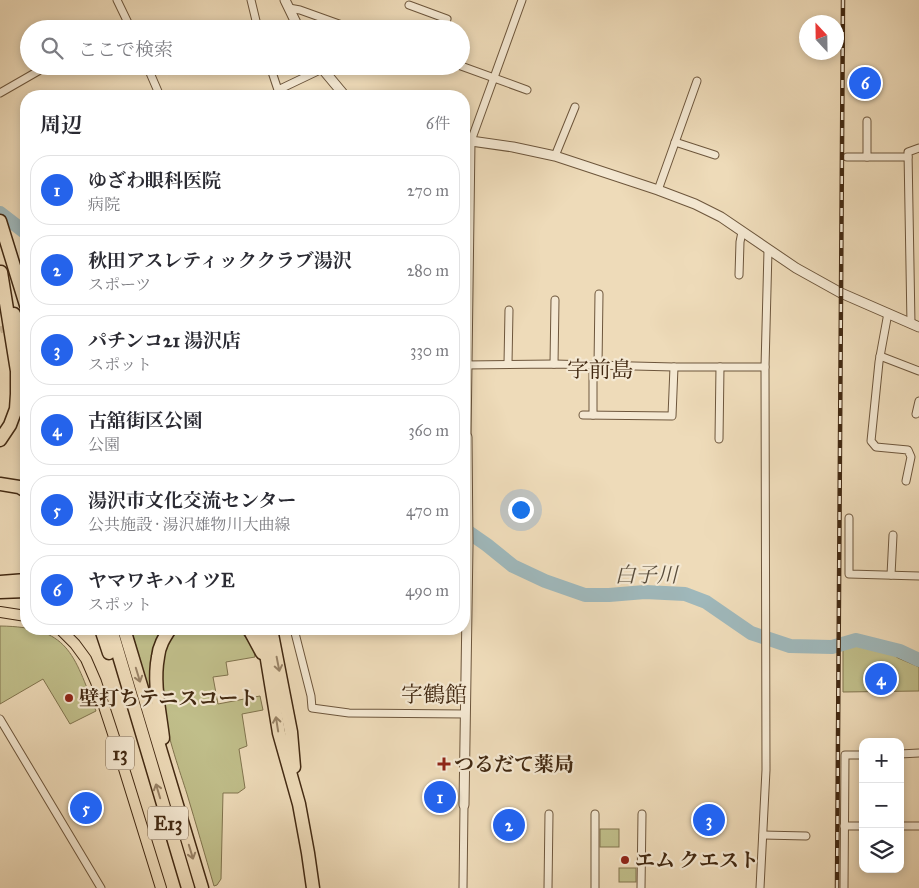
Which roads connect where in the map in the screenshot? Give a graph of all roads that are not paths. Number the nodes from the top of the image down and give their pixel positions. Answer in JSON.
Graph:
{"nodes":[{"id":1,"x":117,"y":0,"type":"edge"},
{"id":2,"x":251,"y":0,"type":"edge"},
{"id":3,"x":522,"y":0,"type":"edge"},
{"id":4,"x":287,"y":4,"type":"edge"},
{"id":5,"x":409,"y":5,"type":"dead end"},
{"id":6,"x":127,"y":20,"type":"edge"},
{"id":7,"x":256,"y":20,"type":"edge"},
{"id":8,"x":295,"y":20,"type":"edge"},
{"id":9,"x":328,"y":20,"type":"edge"},
{"id":10,"x":446,"y":20,"type":"edge"},
{"id":11,"x":470,"y":69,"type":"edge"},
{"id":12,"x":31,"y":75,"type":"edge"},
{"id":13,"x":151,"y":75,"type":"edge"},
{"id":14,"x":273,"y":75,"type":"edge"},
{"id":15,"x":307,"y":75,"type":"edge"},
{"id":16,"x":327,"y":75,"type":"edge"},
{"id":17,"x":494,"y":78,"type":"junction"},
{"id":18,"x":697,"y":81,"type":"dead end"},
{"id":19,"x":157,"y":90,"type":"edge"},
{"id":20,"x":278,"y":90,"type":"edge"},
{"id":21,"x":278,"y":90,"type":"edge"},
{"id":22,"x":340,"y":90,"type":"edge"},
{"id":23,"x":527,"y":90,"type":"dead end"},
{"id":24,"x":0,"y":93,"type":"edge"},
{"id":25,"x":575,"y":107,"type":"dead end"},
{"id":26,"x":868,"y":122,"type":"dead end"},
{"id":27,"x":470,"y":136,"type":"edge"},
{"id":28,"x":470,"y":141,"type":"edge"},
{"id":29,"x":675,"y":142,"type":"junction"},
{"id":30,"x":919,"y":148,"type":"edge"},
{"id":31,"x":714,"y":155,"type":"dead end"},
{"id":32,"x":555,"y":156,"type":"junction"},
{"id":33,"x":867,"y":157,"type":"junction"},
{"id":34,"x":908,"y":157,"type":"junction"},
{"id":35,"x":847,"y":158,"type":"dead end"},
{"id":36,"x":658,"y":190,"type":"junction"},
{"id":37,"x":0,"y":221,"type":"edge"},
{"id":38,"x":742,"y":232,"type":"junction"},
{"id":39,"x":768,"y":250,"type":"junction"},
{"id":40,"x":13,"y":260,"type":"junction"},
{"id":41,"x":0,"y":271,"type":"edge"},
{"id":42,"x":739,"y":275,"type":"dead end"},
{"id":43,"x":20,"y":277,"type":"edge"},
{"id":44,"x":20,"y":284,"type":"edge"},
{"id":45,"x":599,"y":294,"type":"dead end"},
{"id":46,"x":555,"y":300,"type":"dead end"},
{"id":47,"x":509,"y":310,"type":"dead end"},
{"id":48,"x":888,"y":314,"type":"junction"},
{"id":49,"x":915,"y":326,"type":"edge"},
{"id":50,"x":20,"y":333,"type":"edge"},
{"id":51,"x":880,"y":356,"type":"junction"},
{"id":52,"x":508,"y":363,"type":"junction"},
{"id":53,"x":554,"y":364,"type":"junction"},
{"id":54,"x":470,"y":365,"type":"edge"},
{"id":55,"x":596,"y":365,"type":"junction"},
{"id":56,"x":674,"y":367,"type":"junction"},
{"id":57,"x":720,"y":367,"type":"junction"},
{"id":58,"x":765,"y":367,"type":"junction"},
{"id":59,"x":919,"y":371,"type":"edge"},
{"id":60,"x":919,"y":400,"type":"edge"},
{"id":61,"x":916,"y":414,"type":"dead end"},
{"id":62,"x":583,"y":415,"type":"dead end"},
{"id":63,"x":593,"y":415,"type":"junction"},
{"id":64,"x":719,"y":439,"type":"dead end"},
{"id":65,"x":0,"y":440,"type":"edge"},
{"id":66,"x":906,"y":481,"type":"dead end"},
{"id":67,"x":0,"y":484,"type":"edge"},
{"id":68,"x":20,"y":488,"type":"edge"},
{"id":69,"x":849,"y":518,"type":"dead end"},
{"id":70,"x":893,"y":535,"type":"dead end"},
{"id":71,"x":891,"y":575,"type":"junction"},
{"id":72,"x":919,"y":576,"type":"edge"},
{"id":73,"x":20,"y":580,"type":"edge"},
{"id":74,"x":0,"y":582,"type":"edge"},
{"id":75,"x":20,"y":591,"type":"edge"},
{"id":76,"x":0,"y":592,"type":"edge"},
{"id":77,"x":0,"y":612,"type":"edge"},
{"id":78,"x":20,"y":615,"type":"edge"},
{"id":79,"x":66,"y":635,"type":"edge"},
{"id":80,"x":103,"y":635,"type":"edge"},
{"id":81,"x":113,"y":635,"type":"edge"},
{"id":82,"x":126,"y":635,"type":"edge"},
{"id":83,"x":166,"y":635,"type":"edge"},
{"id":84,"x":252,"y":635,"type":"edge"},
{"id":85,"x":263,"y":635,"type":"edge"},
{"id":86,"x":272,"y":635,"type":"edge"},
{"id":87,"x":296,"y":635,"type":"edge"},
{"id":88,"x":466,"y":635,"type":"edge"},
{"id":89,"x":267,"y":664,"type":"junction"},
{"id":90,"x":465,"y":714,"type":"junction"},
{"id":91,"x":0,"y":719,"type":"edge"},
{"id":92,"x":919,"y":753,"type":"edge"},
{"id":93,"x":859,"y":754,"type":"edge"},
{"id":94,"x":904,"y":754,"type":"edge"},
{"id":95,"x":149,"y":758,"type":"junction"},
{"id":96,"x":167,"y":772,"type":"junction"},
{"id":97,"x":299,"y":804,"type":"junction"},
{"id":98,"x":464,"y":805,"type":"joint"},
{"id":99,"x":549,"y":814,"type":"dead end"},
{"id":100,"x":595,"y":814,"type":"dead end"},
{"id":101,"x":642,"y":814,"type":"dead end"},
{"id":102,"x":844,"y":826,"type":"junction"},
{"id":103,"x":859,"y":826,"type":"edge"},
{"id":104,"x":904,"y":826,"type":"edge"},
{"id":105,"x":919,"y":826,"type":"edge"},
{"id":106,"x":763,"y":835,"type":"junction"},
{"id":107,"x":806,"y":836,"type":"dead end"},
{"id":108,"x":101,"y":888,"type":"edge"},
{"id":109,"x":160,"y":888,"type":"edge"},
{"id":110,"x":188,"y":888,"type":"edge"},
{"id":111,"x":202,"y":888,"type":"edge"},
{"id":112,"x":313,"y":888,"type":"edge"},
{"id":113,"x":463,"y":888,"type":"edge"},
{"id":114,"x":548,"y":888,"type":"edge"},
{"id":115,"x":594,"y":888,"type":"edge"},
{"id":116,"x":640,"y":888,"type":"edge"},
{"id":117,"x":760,"y":888,"type":"edge"},
{"id":118,"x":844,"y":888,"type":"edge"}],
"edges":[{"from":1,"to":6,"type":"street"},
{"from":2,"to":7,"type":"street"},
{"from":3,"to":17,"type":"street"},
{"from":4,"to":8,"type":"street"},
{"from":4,"to":9,"type":"street"},
{"from":5,"to":10,"type":"street"},
{"from":11,"to":17,"type":"street"},
{"from":12,"to":24,"type":"street"},
{"from":13,"to":19,"type":"street"},
{"from":14,"to":20,"type":"street"},
{"from":15,"to":21,"type":"street"},
{"from":16,"to":22,"type":"street"},
{"from":17,"to":23,"type":"street"},
{"from":17,"to":27,"type":"street"},
{"from":18,"to":29,"type":"street"},
{"from":25,"to":32,"type":"street"},
{"from":26,"to":33,"type":"street"},
{"from":28,"to":32,"type":"street"},
{"from":29,"to":31,"type":"street"},
{"from":29,"to":36,"type":"street"},
{"from":30,"to":34,"type":"street"},
{"from":32,"to":36,"type":"street"},
{"from":33,"to":34,"type":"street"},
{"from":33,"to":35,"type":"street"},
{"from":34,"to":49,"type":"street"},
{"from":36,"to":38,"type":"street"},
{"from":37,"to":40,"type":"highway"},
{"from":38,"to":39,"type":"street"},
{"from":38,"to":42,"type":"street"},
{"from":39,"to":48,"type":"street"},
{"from":39,"to":58,"type":"street"},
{"from":40,"to":43,"type":"highway"},
{"from":40,"to":44,"type":"highway"},
{"from":41,"to":50,"type":"highway"},
{"from":41,"to":65,"type":"highway"},
{"from":45,"to":55,"type":"street"},
{"from":46,"to":53,"type":"street"},
{"from":47,"to":52,"type":"street"},
{"from":48,"to":49,"type":"street"},
{"from":48,"to":51,"type":"street"},
{"from":51,"to":59,"type":"street"},
{"from":51,"to":66,"type":"street"},
{"from":52,"to":53,"type":"street"},
{"from":52,"to":54,"type":"street"},
{"from":53,"to":55,"type":"street"},
{"from":55,"to":56,"type":"street"},
{"from":55,"to":63,"type":"street"},
{"from":56,"to":57,"type":"street"},
{"from":56,"to":63,"type":"street"},
{"from":57,"to":58,"type":"street"},
{"from":57,"to":64,"type":"street"},
{"from":58,"to":106,"type":"street"},
{"from":60,"to":61,"type":"street"},
{"from":62,"to":63,"type":"street"},
{"from":67,"to":68,"type":"highway"},
{"from":69,"to":71,"type":"street"},
{"from":70,"to":71,"type":"street"},
{"from":71,"to":72,"type":"street"},
{"from":73,"to":74,"type":"highway"},
{"from":75,"to":76,"type":"highway"},
{"from":77,"to":78,"type":"main road"},
{"from":79,"to":109,"type":"main road","number":"13"},
{"from":80,"to":95,"type":"highway"},
{"from":81,"to":95,"type":"highway","number":"E13"},
{"from":82,"to":96,"type":"highway","number":"E13","one_way":true},
{"from":83,"to":96,"type":"highway"},
{"from":84,"to":89,"type":"highway"},
{"from":85,"to":89,"type":"highway"},
{"from":86,"to":97,"type":"highway","one_way":true},
{"from":87,"to":90,"type":"street"},
{"from":88,"to":90,"type":"street"},
{"from":97,"to":89,"type":"highway","one_way":true},
{"from":90,"to":98,"type":"street"},
{"from":91,"to":108,"type":"street"},
{"from":92,"to":94,"type":"street"},
{"from":93,"to":102,"type":"street"},
{"from":110,"to":95,"type":"highway","number":"E13","one_way":true},
{"from":96,"to":111,"type":"highway","number":"E13","one_way":true},
{"from":97,"to":112,"type":"highway"},
{"from":98,"to":113,"type":"street"},
{"from":99,"to":114,"type":"street"},
{"from":100,"to":115,"type":"street"},
{"from":101,"to":116,"type":"street"},
{"from":102,"to":103,"type":"street"},
{"from":102,"to":118,"type":"street"},
{"from":104,"to":105,"type":"street"},
{"from":106,"to":107,"type":"street"},
{"from":106,"to":117,"type":"street"}]}
